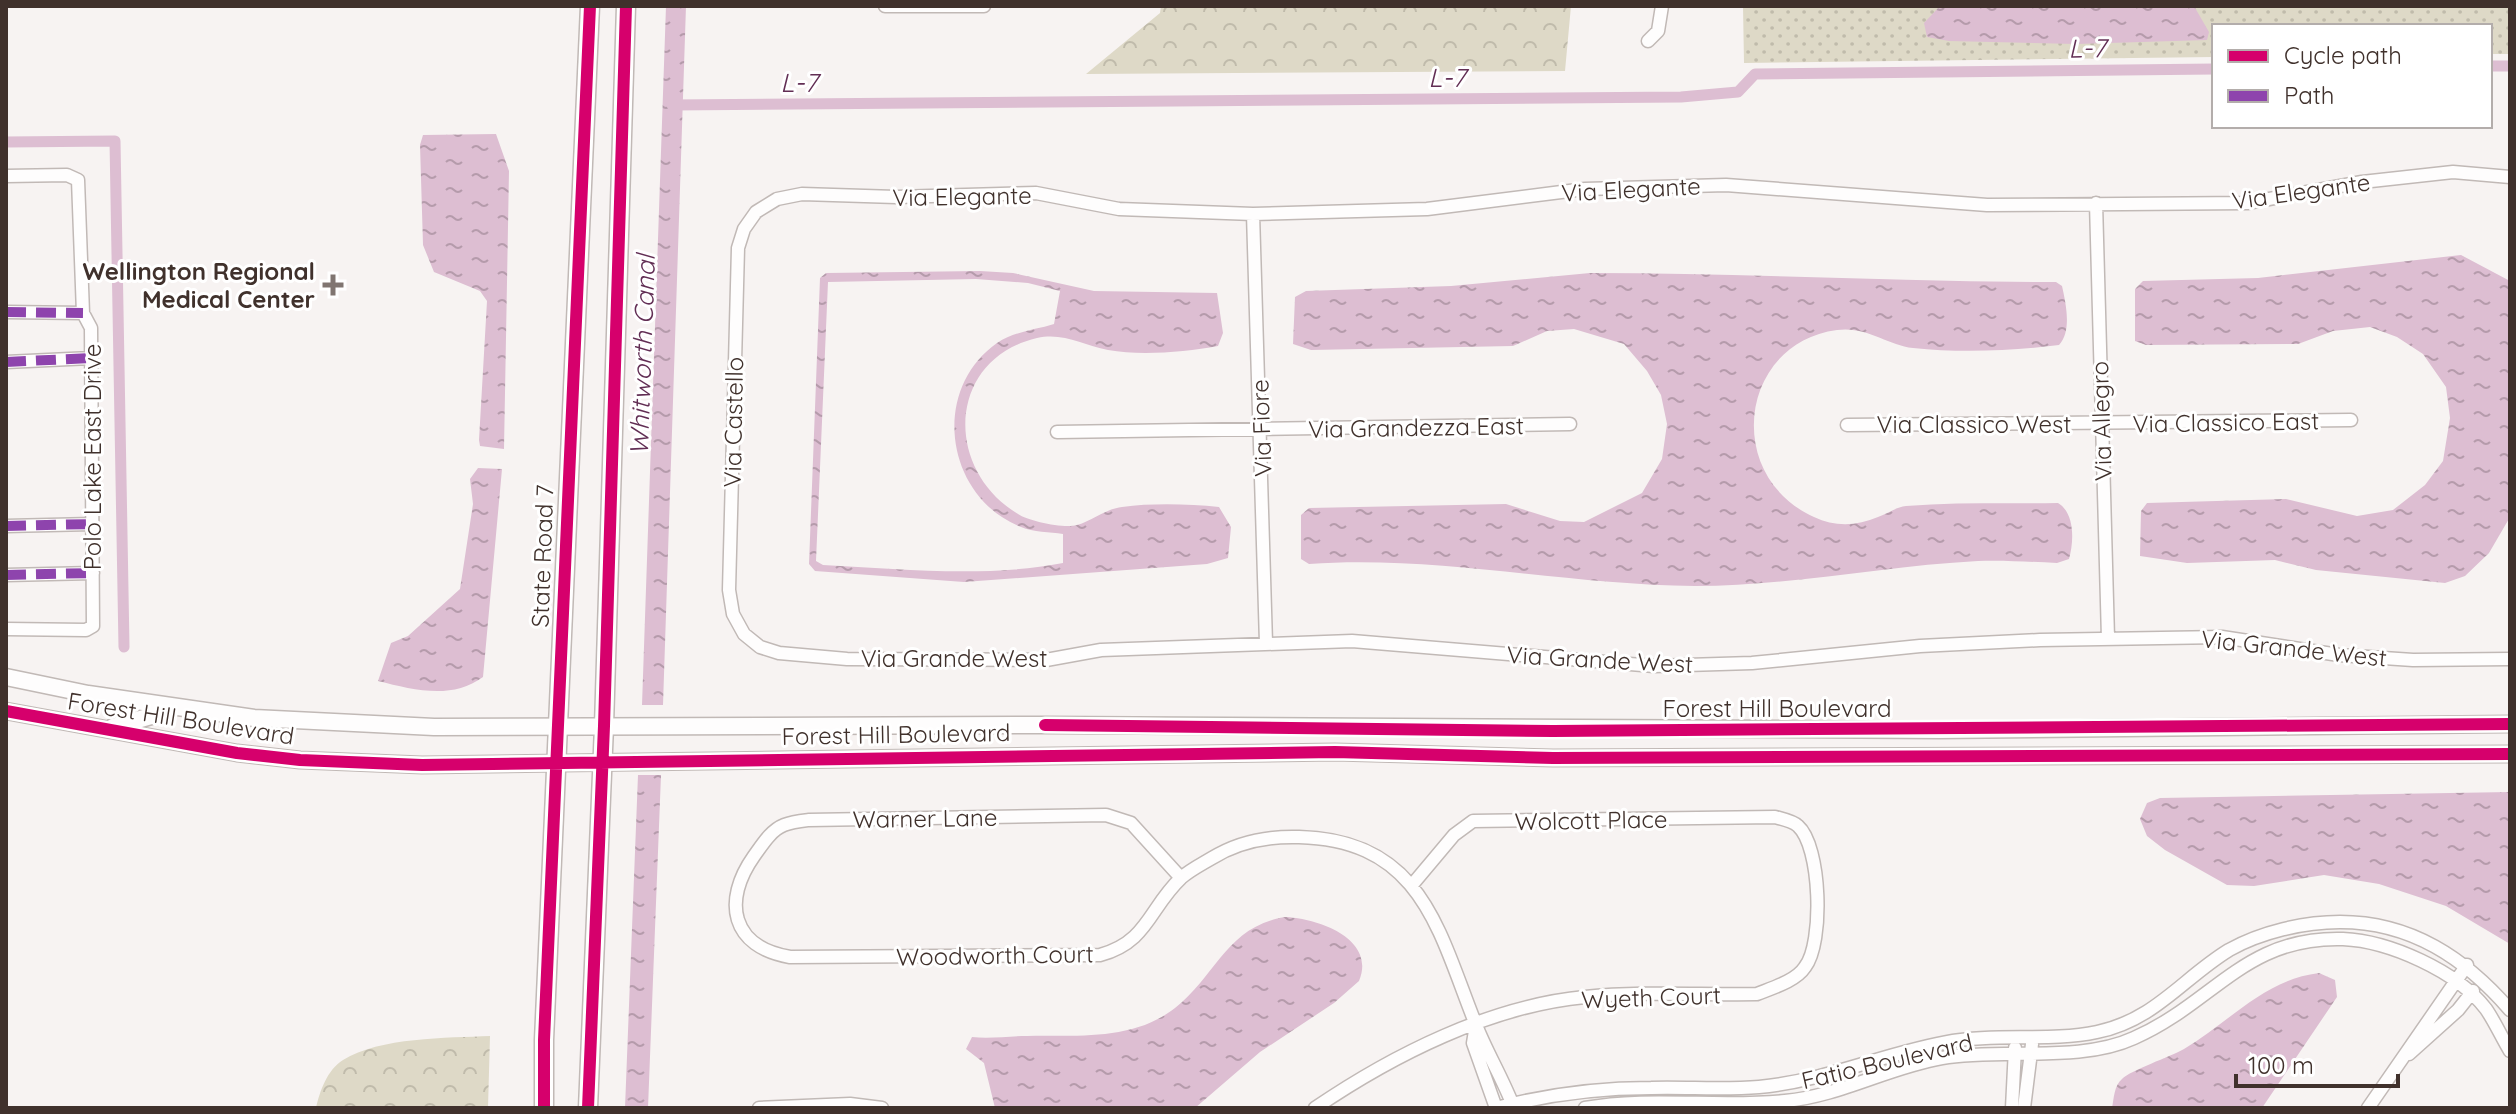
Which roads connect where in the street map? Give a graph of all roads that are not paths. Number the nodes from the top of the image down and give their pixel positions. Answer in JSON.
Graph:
{"nodes":[{"id":1,"x":590,"y":6,"type":"edge"},
{"id":2,"x":885,"y":6,"type":"edge"},
{"id":3,"x":984,"y":6,"type":"edge"},
{"id":4,"x":1662,"y":6,"type":"edge"},
{"id":5,"x":625,"y":8,"type":"edge"},
{"id":6,"x":1648,"y":41,"type":"dead end"},
{"id":7,"x":6,"y":176,"type":"edge"},
{"id":8,"x":2510,"y":177,"type":"edge"},
{"id":9,"x":2096,"y":203,"type":"junction"},
{"id":10,"x":756,"y":212,"type":"joint"},
{"id":11,"x":1253,"y":214,"type":"junction"},
{"id":12,"x":6,"y":312,"type":"edge"},
{"id":13,"x":83,"y":313,"type":"junction"},
{"id":14,"x":91,"y":358,"type":"junction"},
{"id":15,"x":6,"y":362,"type":"edge"},
{"id":16,"x":2351,"y":420,"type":"dead end"},
{"id":17,"x":1570,"y":424,"type":"dead end"},
{"id":18,"x":2101,"y":424,"type":"junction"},
{"id":19,"x":1847,"y":425,"type":"dead end"},
{"id":20,"x":1262,"y":430,"type":"junction"},
{"id":21,"x":1057,"y":432,"type":"dead end"},
{"id":22,"x":92,"y":524,"type":"junction"},
{"id":23,"x":6,"y":526,"type":"edge"},
{"id":24,"x":93,"y":573,"type":"junction"},
{"id":25,"x":6,"y":575,"type":"edge"},
{"id":26,"x":6,"y":629,"type":"edge"},
{"id":27,"x":744,"y":634,"type":"joint"},
{"id":28,"x":2108,"y":638,"type":"junction"},
{"id":29,"x":1266,"y":643,"type":"junction"},
{"id":30,"x":2510,"y":659,"type":"edge"},
{"id":31,"x":6,"y":677,"type":"edge"},
{"id":32,"x":160,"y":705,"type":"junction"},
{"id":33,"x":6,"y":711,"type":"edge"},
{"id":34,"x":2510,"y":724,"type":"edge"},
{"id":35,"x":558,"y":726,"type":"junction"},
{"id":36,"x":604,"y":726,"type":"junction"},
{"id":37,"x":107,"y":729,"type":"junction"},
{"id":38,"x":2510,"y":754,"type":"edge"},
{"id":39,"x":603,"y":761,"type":"junction"},
{"id":40,"x":556,"y":764,"type":"junction"},
{"id":41,"x":1797,"y":824,"type":"joint"},
{"id":42,"x":1181,"y":878,"type":"junction"},
{"id":43,"x":1412,"y":885,"type":"junction"},
{"id":44,"x":752,"y":943,"type":"joint"},
{"id":45,"x":2467,"y":965,"type":"junction"},
{"id":46,"x":2481,"y":978,"type":"junction"},
{"id":47,"x":2454,"y":982,"type":"junction"},
{"id":48,"x":2470,"y":995,"type":"junction"},
{"id":49,"x":2510,"y":1010,"type":"edge"},
{"id":50,"x":1476,"y":1025,"type":"junction"},
{"id":51,"x":2032,"y":1036,"type":"junction"},
{"id":52,"x":2015,"y":1037,"type":"junction"},
{"id":53,"x":2510,"y":1051,"type":"edge"},
{"id":54,"x":2015,"y":1052,"type":"junction"},
{"id":55,"x":2032,"y":1052,"type":"junction"},
{"id":56,"x":2404,"y":1059,"type":"junction"},
{"id":57,"x":850,"y":1106,"type":"edge"},
{"id":58,"x":1513,"y":1106,"type":"edge"},
{"id":59,"x":544,"y":1108,"type":"edge"},
{"id":60,"x":588,"y":1108,"type":"edge"},
{"id":61,"x":759,"y":1108,"type":"edge"},
{"id":62,"x":882,"y":1108,"type":"edge"},
{"id":63,"x":1315,"y":1108,"type":"edge"},
{"id":64,"x":1496,"y":1108,"type":"edge"},
{"id":65,"x":1585,"y":1108,"type":"edge"},
{"id":66,"x":2012,"y":1108,"type":"edge"},
{"id":67,"x":2024,"y":1108,"type":"edge"},
{"id":68,"x":2368,"y":1108,"type":"edge"}],
"edges":[{"from":1,"to":35,"type":"main road","name":"State Road 7"},
{"from":2,"to":3,"type":"street"},
{"from":4,"to":6,"type":"street"},
{"from":5,"to":36,"type":"main road"},
{"from":7,"to":13,"type":"street","name":"Polo Lake East Drive"},
{"from":8,"to":9,"type":"street","name":"Via Elegante"},
{"from":9,"to":11,"type":"street","name":"Via Elegante"},
{"from":9,"to":18,"type":"street","name":"Via Allegro"},
{"from":10,"to":11,"type":"street","name":"Via Elegante"},
{"from":10,"to":27,"type":"street","name":"Via Castello"},
{"from":11,"to":20,"type":"street","name":"Via Fiore"},
{"from":12,"to":13,"type":"street"},
{"from":13,"to":14,"type":"street","name":"Polo Lake East Drive"},
{"from":14,"to":15,"type":"street"},
{"from":14,"to":22,"type":"street","name":"Polo Lake East Drive"},
{"from":16,"to":18,"type":"street","name":"Via Classico East"},
{"from":17,"to":20,"type":"street","name":"Via Grandezza East"},
{"from":18,"to":19,"type":"street","name":"Via Classico West"},
{"from":18,"to":28,"type":"street","name":"Via Allegro"},
{"from":20,"to":21,"type":"street","name":"Via Grandezza East"},
{"from":20,"to":29,"type":"street","name":"Via Fiore"},
{"from":22,"to":23,"type":"street"},
{"from":22,"to":24,"type":"street","name":"Polo Lake East Drive"},
{"from":24,"to":25,"type":"street"},
{"from":24,"to":26,"type":"street","name":"Polo Lake East Drive"},
{"from":27,"to":29,"type":"street","name":"Via Grande West"},
{"from":28,"to":29,"type":"street","name":"Via Grande West"},
{"from":28,"to":30,"type":"street","name":"Via Grande West"},
{"from":31,"to":32,"type":"main road","name":"Forest Hill Boulevard"},
{"from":32,"to":35,"type":"main road","name":"Forest Hill Boulevard"},
{"from":32,"to":37,"type":"main road"},
{"from":33,"to":37,"type":"main road","name":"Forest Hill Boulevard"},
{"from":34,"to":36,"type":"main road","name":"Forest Hill Boulevard"},
{"from":35,"to":36,"type":"main road","name":"Forest Hill Boulevard"},
{"from":35,"to":40,"type":"main road","name":"State Road 7"},
{"from":36,"to":39,"type":"main road"},
{"from":37,"to":40,"type":"main road","name":"Forest Hill Boulevard"},
{"from":38,"to":39,"type":"main road","name":"Forest Hill Boulevard"},
{"from":39,"to":40,"type":"main road","name":"Forest Hill Boulevard"},
{"from":39,"to":60,"type":"main road"},
{"from":40,"to":59,"type":"main road","name":"State Road 7"},
{"from":41,"to":43,"type":"street","name":"Wolcott Place"},
{"from":41,"to":50,"type":"street","name":"Wyeth Court"},
{"from":42,"to":43,"type":"street","name":"Woodworth Court"},
{"from":42,"to":44,"type":"street","name":"Woodworth Court"},
{"from":42,"to":44,"type":"street","name":"Warner Lane"},
{"from":43,"to":50,"type":"street","name":"Woodworth Court"},
{"from":45,"to":46,"type":"street","name":"Fatio Boulevard"},
{"from":45,"to":47,"type":"street"},
{"from":45,"to":51,"type":"street","name":"Fatio Boulevard"},
{"from":46,"to":48,"type":"street"},
{"from":46,"to":49,"type":"street","name":"Fatio Boulevard"},
{"from":47,"to":48,"type":"street","name":"Fatio Boulevard"},
{"from":47,"to":55,"type":"street","name":"Fatio Boulevard"},
{"from":47,"to":56,"type":"street"},
{"from":48,"to":53,"type":"street","name":"Fatio Boulevard"},
{"from":48,"to":56,"type":"street"},
{"from":50,"to":58,"type":"street","name":"Woodworth Court"},
{"from":50,"to":63,"type":"street","name":"Wyeth Court"},
{"from":50,"to":64,"type":"street","name":"Woodworth Court"},
{"from":51,"to":52,"type":"street","name":"Fatio Boulevard"},
{"from":51,"to":55,"type":"street"},
{"from":52,"to":54,"type":"street"},
{"from":52,"to":58,"type":"street","name":"Fatio Boulevard"},
{"from":54,"to":55,"type":"street","name":"Fatio Boulevard"},
{"from":54,"to":65,"type":"street","name":"Fatio Boulevard"},
{"from":54,"to":66,"type":"street"},
{"from":55,"to":67,"type":"street"},
{"from":56,"to":68,"type":"street"},
{"from":57,"to":61,"type":"street"},
{"from":57,"to":62,"type":"street"},
{"from":58,"to":64,"type":"street","name":"Fatio Boulevard"}]}
